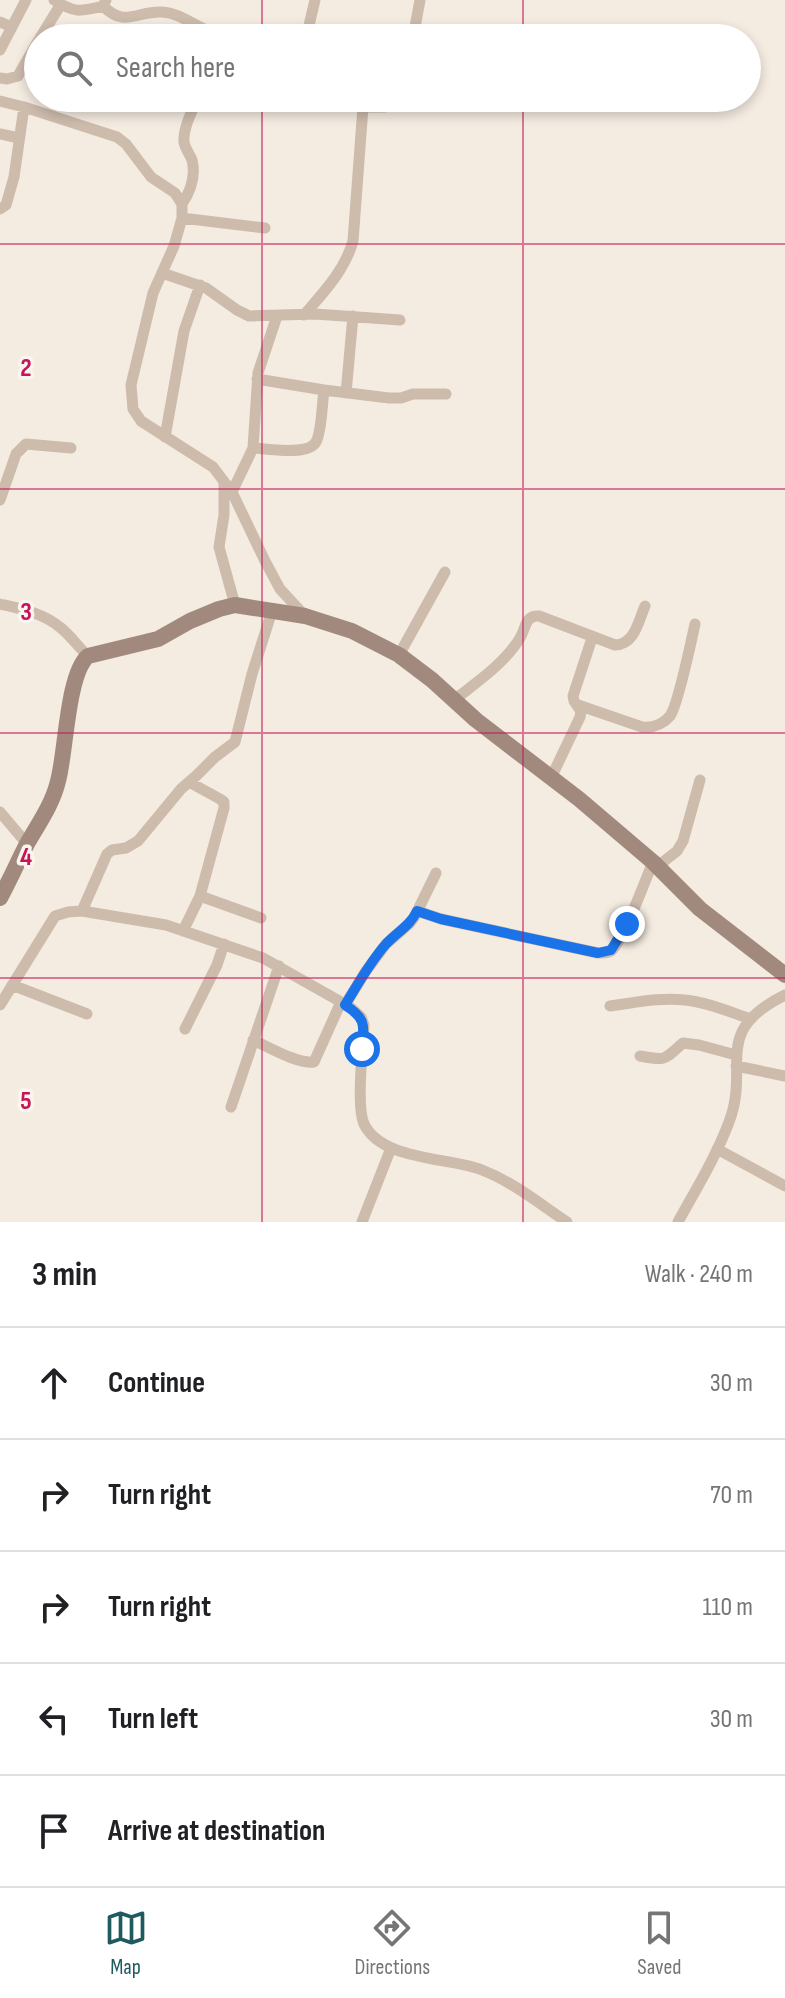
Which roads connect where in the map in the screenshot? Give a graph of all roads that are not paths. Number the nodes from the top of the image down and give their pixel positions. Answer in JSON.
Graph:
{"nodes":[{"id":1,"x":26,"y":0,"type":"edge"},
{"id":2,"x":315,"y":0,"type":"edge"},
{"id":3,"x":420,"y":0,"type":"edge"},
{"id":4,"x":58,"y":2,"type":"edge"},
{"id":5,"x":104,"y":3,"type":"edge"},
{"id":6,"x":47,"y":24,"type":"edge"},
{"id":7,"x":196,"y":24,"type":"edge"},
{"id":8,"x":309,"y":24,"type":"edge"},
{"id":9,"x":416,"y":24,"type":"edge"},
{"id":10,"x":6,"y":25,"type":"edge"},
{"id":11,"x":0,"y":50,"type":"edge"},
{"id":12,"x":24,"y":65,"type":"edge"},
{"id":13,"x":0,"y":78,"type":"edge"},
{"id":14,"x":0,"y":101,"type":"edge"},
{"id":15,"x":24,"y":107,"type":"joint"},
{"id":16,"x":40,"y":112,"type":"edge"},
{"id":17,"x":192,"y":112,"type":"edge"},
{"id":18,"x":361,"y":112,"type":"edge"},
{"id":19,"x":0,"y":134,"type":"edge"},
{"id":20,"x":19,"y":138,"type":"junction"},
{"id":21,"x":182,"y":204,"type":"junction"},
{"id":22,"x":0,"y":209,"type":"edge"},
{"id":23,"x":182,"y":218,"type":"junction"},
{"id":24,"x":265,"y":228,"type":"dead end"},
{"id":25,"x":162,"y":273,"type":"junction"},
{"id":26,"x":200,"y":285,"type":"junction"},
{"id":27,"x":304,"y":315,"type":"junction"},
{"id":28,"x":277,"y":316,"type":"junction"},
{"id":29,"x":353,"y":316,"type":"junction"},
{"id":30,"x":400,"y":320,"type":"dead end"},
{"id":31,"x":257,"y":379,"type":"junction"},
{"id":32,"x":324,"y":390,"type":"junction"},
{"id":33,"x":346,"y":393,"type":"junction"},
{"id":34,"x":446,"y":394,"type":"dead end"},
{"id":35,"x":165,"y":437,"type":"junction"},
{"id":36,"x":71,"y":448,"type":"dead end"},
{"id":37,"x":253,"y":448,"type":"junction"},
{"id":38,"x":224,"y":482,"type":"junction"},
{"id":39,"x":232,"y":492,"type":"junction"},
{"id":40,"x":0,"y":500,"type":"edge"},
{"id":41,"x":445,"y":572,"type":"dead end"},
{"id":42,"x":0,"y":604,"type":"edge"},
{"id":43,"x":235,"y":605,"type":"junction"},
{"id":44,"x":645,"y":606,"type":"dead end"},
{"id":45,"x":272,"y":611,"type":"junction"},
{"id":46,"x":305,"y":616,"type":"junction"},
{"id":47,"x":695,"y":624,"type":"dead end"},
{"id":48,"x":592,"y":638,"type":"junction"},
{"id":49,"x":399,"y":655,"type":"junction"},
{"id":50,"x":88,"y":656,"type":"junction"},
{"id":51,"x":454,"y":700,"type":"junction"},
{"id":52,"x":578,"y":705,"type":"junction"},
{"id":53,"x":551,"y":778,"type":"junction"},
{"id":54,"x":700,"y":780,"type":"dead end"},
{"id":55,"x":189,"y":782,"type":"junction"},
{"id":56,"x":0,"y":812,"type":"edge"},
{"id":57,"x":27,"y":844,"type":"junction"},
{"id":58,"x":656,"y":864,"type":"junction"},
{"id":59,"x":436,"y":873,"type":"dead end"},
{"id":60,"x":200,"y":896,"type":"junction"},
{"id":61,"x":0,"y":898,"type":"edge"},
{"id":62,"x":82,"y":911,"type":"junction"},
{"id":63,"x":417,"y":911,"type":"junction"},
{"id":64,"x":261,"y":918,"type":"dead end"},
{"id":65,"x":183,"y":931,"type":"junction"},
{"id":66,"x":224,"y":944,"type":"junction"},
{"id":67,"x":279,"y":966,"type":"junction"},
{"id":68,"x":785,"y":975,"type":"edge"},
{"id":69,"x":12,"y":985,"type":"junction"},
{"id":70,"x":785,"y":995,"type":"edge"},
{"id":71,"x":343,"y":1003,"type":"junction"},
{"id":72,"x":0,"y":1005,"type":"edge"},
{"id":73,"x":610,"y":1006,"type":"dead end"},
{"id":74,"x":87,"y":1014,"type":"dead end"},
{"id":75,"x":751,"y":1019,"type":"junction"},
{"id":76,"x":185,"y":1029,"type":"dead end"},
{"id":77,"x":253,"y":1040,"type":"junction"},
{"id":78,"x":640,"y":1056,"type":"dead end"},
{"id":79,"x":736,"y":1061,"type":"junction"},
{"id":80,"x":785,"y":1076,"type":"edge"},
{"id":81,"x":231,"y":1107,"type":"dead end"},
{"id":82,"x":391,"y":1148,"type":"junction"},
{"id":83,"x":717,"y":1149,"type":"junction"},
{"id":84,"x":785,"y":1186,"type":"edge"},
{"id":85,"x":362,"y":1222,"type":"edge"},
{"id":86,"x":567,"y":1222,"type":"edge"},
{"id":87,"x":678,"y":1222,"type":"edge"}],
"edges":[{"from":1,"to":10,"type":"street"},
{"from":2,"to":8,"type":"street"},
{"from":3,"to":9,"type":"street"},
{"from":4,"to":5,"type":"street"},
{"from":4,"to":6,"type":"street"},
{"from":5,"to":7,"type":"street"},
{"from":10,"to":11,"type":"street"},
{"from":12,"to":13,"type":"street"},
{"from":14,"to":15,"type":"street"},
{"from":15,"to":20,"type":"street"},
{"from":16,"to":21,"type":"street"},
{"from":17,"to":21,"type":"street"},
{"from":18,"to":27,"type":"street"},
{"from":19,"to":20,"type":"street"},
{"from":20,"to":22,"type":"street"},
{"from":21,"to":23,"type":"street"},
{"from":23,"to":24,"type":"street"},
{"from":23,"to":25,"type":"street"},
{"from":25,"to":26,"type":"street"},
{"from":25,"to":35,"type":"street"},
{"from":26,"to":28,"type":"street"},
{"from":26,"to":35,"type":"street"},
{"from":27,"to":28,"type":"street"},
{"from":27,"to":29,"type":"street"},
{"from":28,"to":31,"type":"street"},
{"from":29,"to":30,"type":"street"},
{"from":29,"to":33,"type":"street"},
{"from":31,"to":32,"type":"street"},
{"from":31,"to":37,"type":"street"},
{"from":32,"to":33,"type":"street"},
{"from":32,"to":37,"type":"street"},
{"from":33,"to":34,"type":"street"},
{"from":35,"to":38,"type":"street"},
{"from":36,"to":40,"type":"street"},
{"from":37,"to":39,"type":"street"},
{"from":38,"to":39,"type":"street"},
{"from":38,"to":43,"type":"street"},
{"from":39,"to":46,"type":"street"},
{"from":41,"to":49,"type":"street"},
{"from":42,"to":50,"type":"street"},
{"from":43,"to":45,"type":"street"},
{"from":43,"to":50,"type":"street"},
{"from":44,"to":48,"type":"street"},
{"from":45,"to":46,"type":"street"},
{"from":45,"to":55,"type":"street"},
{"from":46,"to":49,"type":"street"},
{"from":47,"to":52,"type":"street"},
{"from":48,"to":51,"type":"street"},
{"from":48,"to":52,"type":"street"},
{"from":49,"to":51,"type":"street"},
{"from":50,"to":57,"type":"street"},
{"from":51,"to":53,"type":"street"},
{"from":52,"to":53,"type":"street"},
{"from":53,"to":58,"type":"street"},
{"from":54,"to":58,"type":"street"},
{"from":55,"to":60,"type":"street"},
{"from":55,"to":62,"type":"street"},
{"from":56,"to":57,"type":"street"},
{"from":57,"to":61,"type":"street"},
{"from":58,"to":63,"type":"street"},
{"from":58,"to":68,"type":"street"},
{"from":59,"to":63,"type":"street"},
{"from":60,"to":64,"type":"street"},
{"from":60,"to":65,"type":"street"},
{"from":62,"to":65,"type":"street"},
{"from":62,"to":69,"type":"street"},
{"from":63,"to":71,"type":"street"},
{"from":65,"to":66,"type":"street"},
{"from":66,"to":67,"type":"street"},
{"from":66,"to":76,"type":"street"},
{"from":67,"to":71,"type":"street"},
{"from":67,"to":77,"type":"street"},
{"from":69,"to":72,"type":"street"},
{"from":69,"to":74,"type":"street"},
{"from":70,"to":75,"type":"street"},
{"from":71,"to":77,"type":"street"},
{"from":71,"to":82,"type":"street"},
{"from":73,"to":75,"type":"street"},
{"from":75,"to":79,"type":"street"},
{"from":77,"to":81,"type":"street"},
{"from":78,"to":79,"type":"street"},
{"from":79,"to":80,"type":"street"},
{"from":79,"to":83,"type":"street"},
{"from":82,"to":85,"type":"street"},
{"from":82,"to":86,"type":"street"},
{"from":83,"to":84,"type":"street"},
{"from":83,"to":87,"type":"street"}]}
